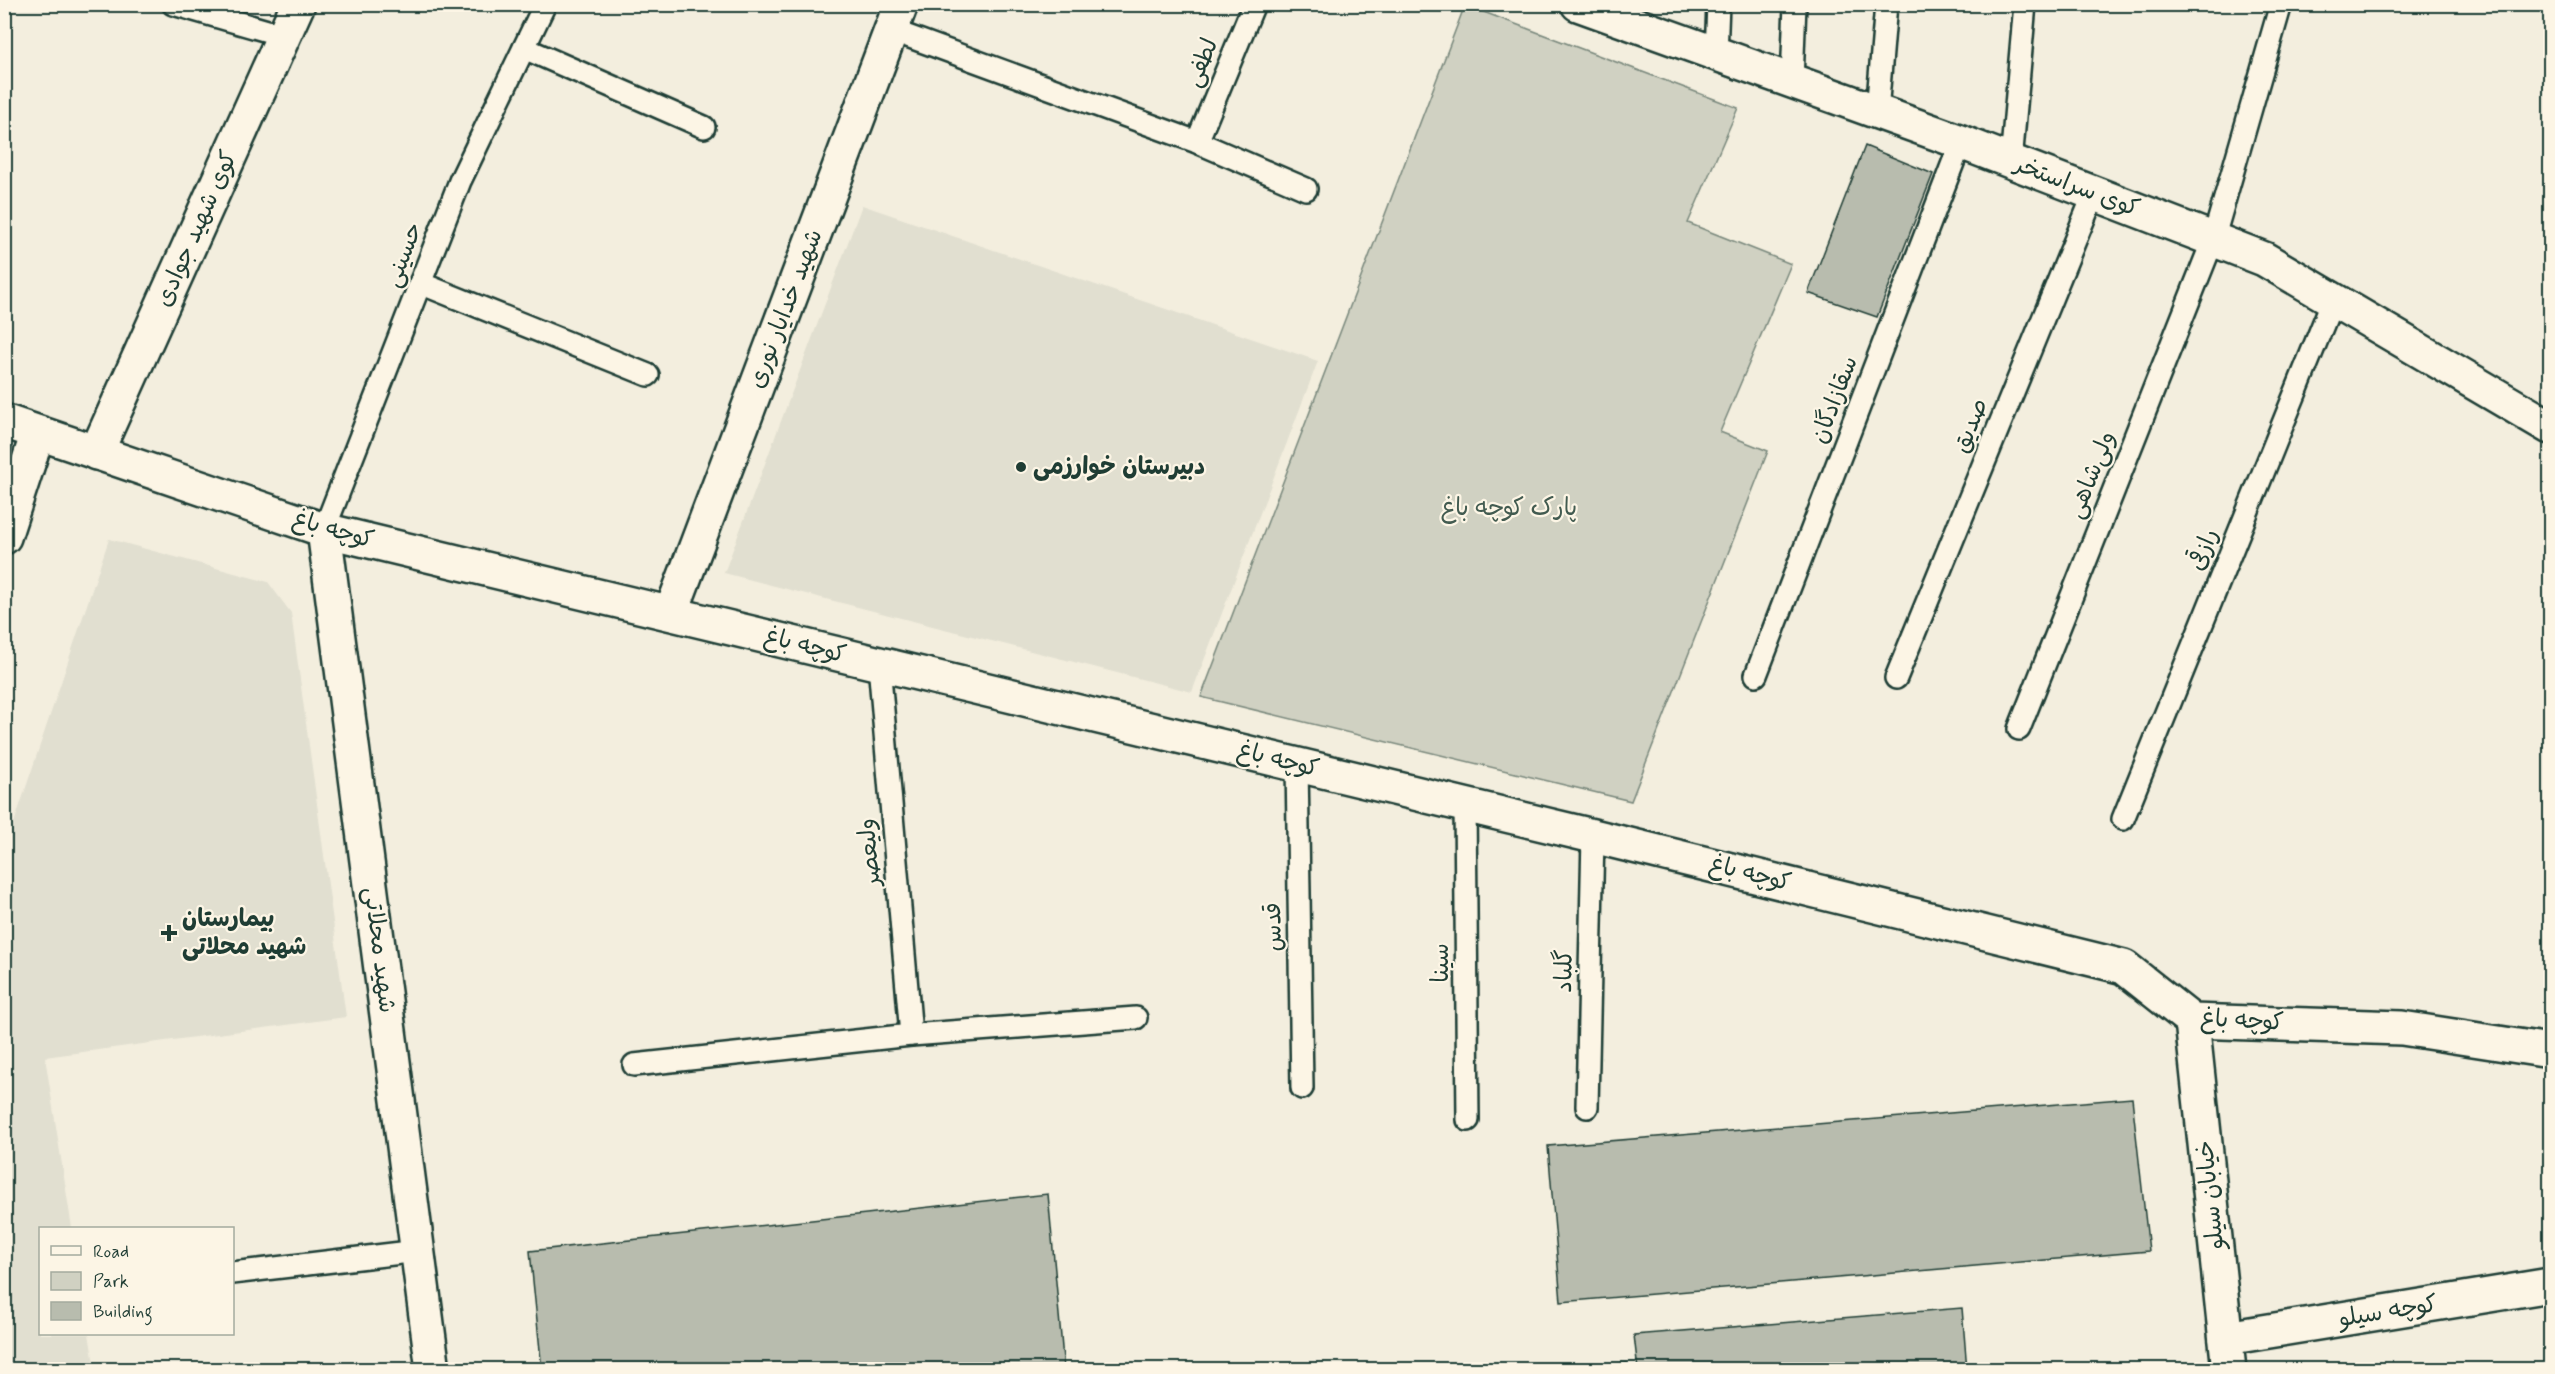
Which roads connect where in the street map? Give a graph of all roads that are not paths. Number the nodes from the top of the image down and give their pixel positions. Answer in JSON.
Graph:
{"nodes":[{"id":1,"x":173,"y":4,"type":"edge"},
{"id":2,"x":298,"y":4,"type":"edge"},
{"id":3,"x":545,"y":4,"type":"edge"},
{"id":4,"x":1254,"y":4,"type":"edge"},
{"id":5,"x":1718,"y":4,"type":"edge"},
{"id":6,"x":1795,"y":4,"type":"edge"},
{"id":7,"x":1886,"y":4,"type":"edge"},
{"id":8,"x":2025,"y":4,"type":"edge"},
{"id":9,"x":2281,"y":4,"type":"edge"},
{"id":10,"x":1588,"y":6,"type":"edge"},
{"id":11,"x":896,"y":17,"type":"edge"},
{"id":12,"x":285,"y":36,"type":"junction"},
{"id":13,"x":524,"y":48,"type":"junction"},
{"id":14,"x":1716,"y":54,"type":"junction"},
{"id":15,"x":1792,"y":81,"type":"junction"},
{"id":16,"x":1877,"y":112,"type":"junction"},
{"id":17,"x":704,"y":127,"type":"dead end"},
{"id":18,"x":1197,"y":142,"type":"junction"},
{"id":19,"x":1961,"y":142,"type":"junction"},
{"id":20,"x":2011,"y":162,"type":"junction"},
{"id":21,"x":1306,"y":189,"type":"dead end"},
{"id":22,"x":2094,"y":194,"type":"junction"},
{"id":23,"x":2213,"y":240,"type":"junction"},
{"id":24,"x":420,"y":284,"type":"junction"},
{"id":25,"x":2333,"y":300,"type":"junction"},
{"id":26,"x":648,"y":375,"type":"dead end"},
{"id":27,"x":4,"y":421,"type":"edge"},
{"id":28,"x":2550,"y":427,"type":"edge"},
{"id":29,"x":38,"y":433,"type":"junction"},
{"id":30,"x":96,"y":453,"type":"junction"},
{"id":31,"x":324,"y":530,"type":"junction"},
{"id":32,"x":4,"y":537,"type":"edge"},
{"id":33,"x":670,"y":613,"type":"junction"},
{"id":34,"x":879,"y":664,"type":"junction"},
{"id":35,"x":1756,"y":675,"type":"dead end"},
{"id":36,"x":1896,"y":678,"type":"dead end"},
{"id":37,"x":2019,"y":729,"type":"dead end"},
{"id":38,"x":1297,"y":764,"type":"junction"},
{"id":39,"x":1465,"y":805,"type":"junction"},
{"id":40,"x":2123,"y":819,"type":"dead end"},
{"id":41,"x":1593,"y":836,"type":"junction"},
{"id":42,"x":1136,"y":1018,"type":"dead end"},
{"id":43,"x":2192,"y":1021,"type":"junction"},
{"id":44,"x":911,"y":1035,"type":"junction"},
{"id":45,"x":2550,"y":1051,"type":"edge"},
{"id":46,"x":634,"y":1065,"type":"dead end"},
{"id":47,"x":1302,"y":1088,"type":"dead end"},
{"id":48,"x":1587,"y":1107,"type":"dead end"},
{"id":49,"x":1468,"y":1120,"type":"dead end"},
{"id":50,"x":418,"y":1251,"type":"junction"},
{"id":51,"x":234,"y":1273,"type":"edge"},
{"id":52,"x":2550,"y":1285,"type":"edge"},
{"id":53,"x":2227,"y":1354,"type":"edge"},
{"id":54,"x":433,"y":1370,"type":"edge"}],
"edges":[{"from":1,"to":12,"type":"lane"},
{"from":2,"to":12,"type":"street","name":"کوی شهید جوادی"},
{"from":3,"to":13,"type":"lane","name":"حسینی"},
{"from":4,"to":18,"type":"lane","name":"لطفی"},
{"from":5,"to":14,"type":"lane"},
{"from":6,"to":15,"type":"lane"},
{"from":7,"to":16,"type":"lane"},
{"from":8,"to":20,"type":"lane"},
{"from":9,"to":23,"type":"lane","name":"ولی‌شاهی"},
{"from":10,"to":14,"type":"street","name":"کوی سراستخر"},
{"from":11,"to":18,"type":"lane"},
{"from":11,"to":33,"type":"street","name":"شهید خدایار نوری"},
{"from":12,"to":30,"type":"street","name":"کوی شهید جوادی"},
{"from":13,"to":17,"type":"lane"},
{"from":13,"to":24,"type":"lane","name":"حسینی"},
{"from":14,"to":15,"type":"street","name":"کوی سراستخر"},
{"from":15,"to":16,"type":"street","name":"کوی سراستخر"},
{"from":16,"to":19,"type":"street","name":"کوی سراستخر"},
{"from":18,"to":21,"type":"lane"},
{"from":19,"to":20,"type":"street","name":"کوی سراستخر"},
{"from":19,"to":35,"type":"lane","name":"سقازادگان"},
{"from":20,"to":22,"type":"street","name":"کوی سراستخر"},
{"from":22,"to":23,"type":"street","name":"کوی سراستخر"},
{"from":22,"to":36,"type":"lane","name":"صدیق"},
{"from":23,"to":25,"type":"street","name":"کوی سراستخر"},
{"from":23,"to":37,"type":"lane","name":"ولی‌شاهی"},
{"from":24,"to":26,"type":"lane"},
{"from":24,"to":31,"type":"lane","name":"حسینی"},
{"from":25,"to":28,"type":"street","name":"کوی سراستخر"},
{"from":25,"to":40,"type":"lane","name":"رازقی"},
{"from":27,"to":29,"type":"street","name":"کوچه باغ"},
{"from":29,"to":30,"type":"street","name":"کوچه باغ"},
{"from":29,"to":32,"type":"street"},
{"from":30,"to":31,"type":"street","name":"کوچه باغ"},
{"from":31,"to":33,"type":"street","name":"کوچه باغ"},
{"from":31,"to":50,"type":"street","name":"شهید محلاتی"},
{"from":33,"to":34,"type":"street","name":"کوچه باغ"},
{"from":34,"to":38,"type":"street","name":"کوچه باغ"},
{"from":34,"to":44,"type":"lane","name":"ولیعصر"},
{"from":38,"to":39,"type":"street","name":"کوچه باغ"},
{"from":38,"to":47,"type":"lane","name":"قدس"},
{"from":39,"to":41,"type":"street","name":"کوچه باغ"},
{"from":39,"to":49,"type":"lane","name":"سینا"},
{"from":41,"to":43,"type":"street","name":"کوچه باغ"},
{"from":41,"to":48,"type":"lane","name":"گلباد"},
{"from":42,"to":44,"type":"lane"},
{"from":43,"to":45,"type":"street","name":"کوچه باغ"},
{"from":43,"to":53,"type":"street","name":"خیابان سیلو"},
{"from":44,"to":46,"type":"lane"},
{"from":50,"to":51,"type":"lane"},
{"from":50,"to":54,"type":"street","name":"شهید محلاتی"},
{"from":52,"to":53,"type":"street","name":"کوچه سیلو"}]}
